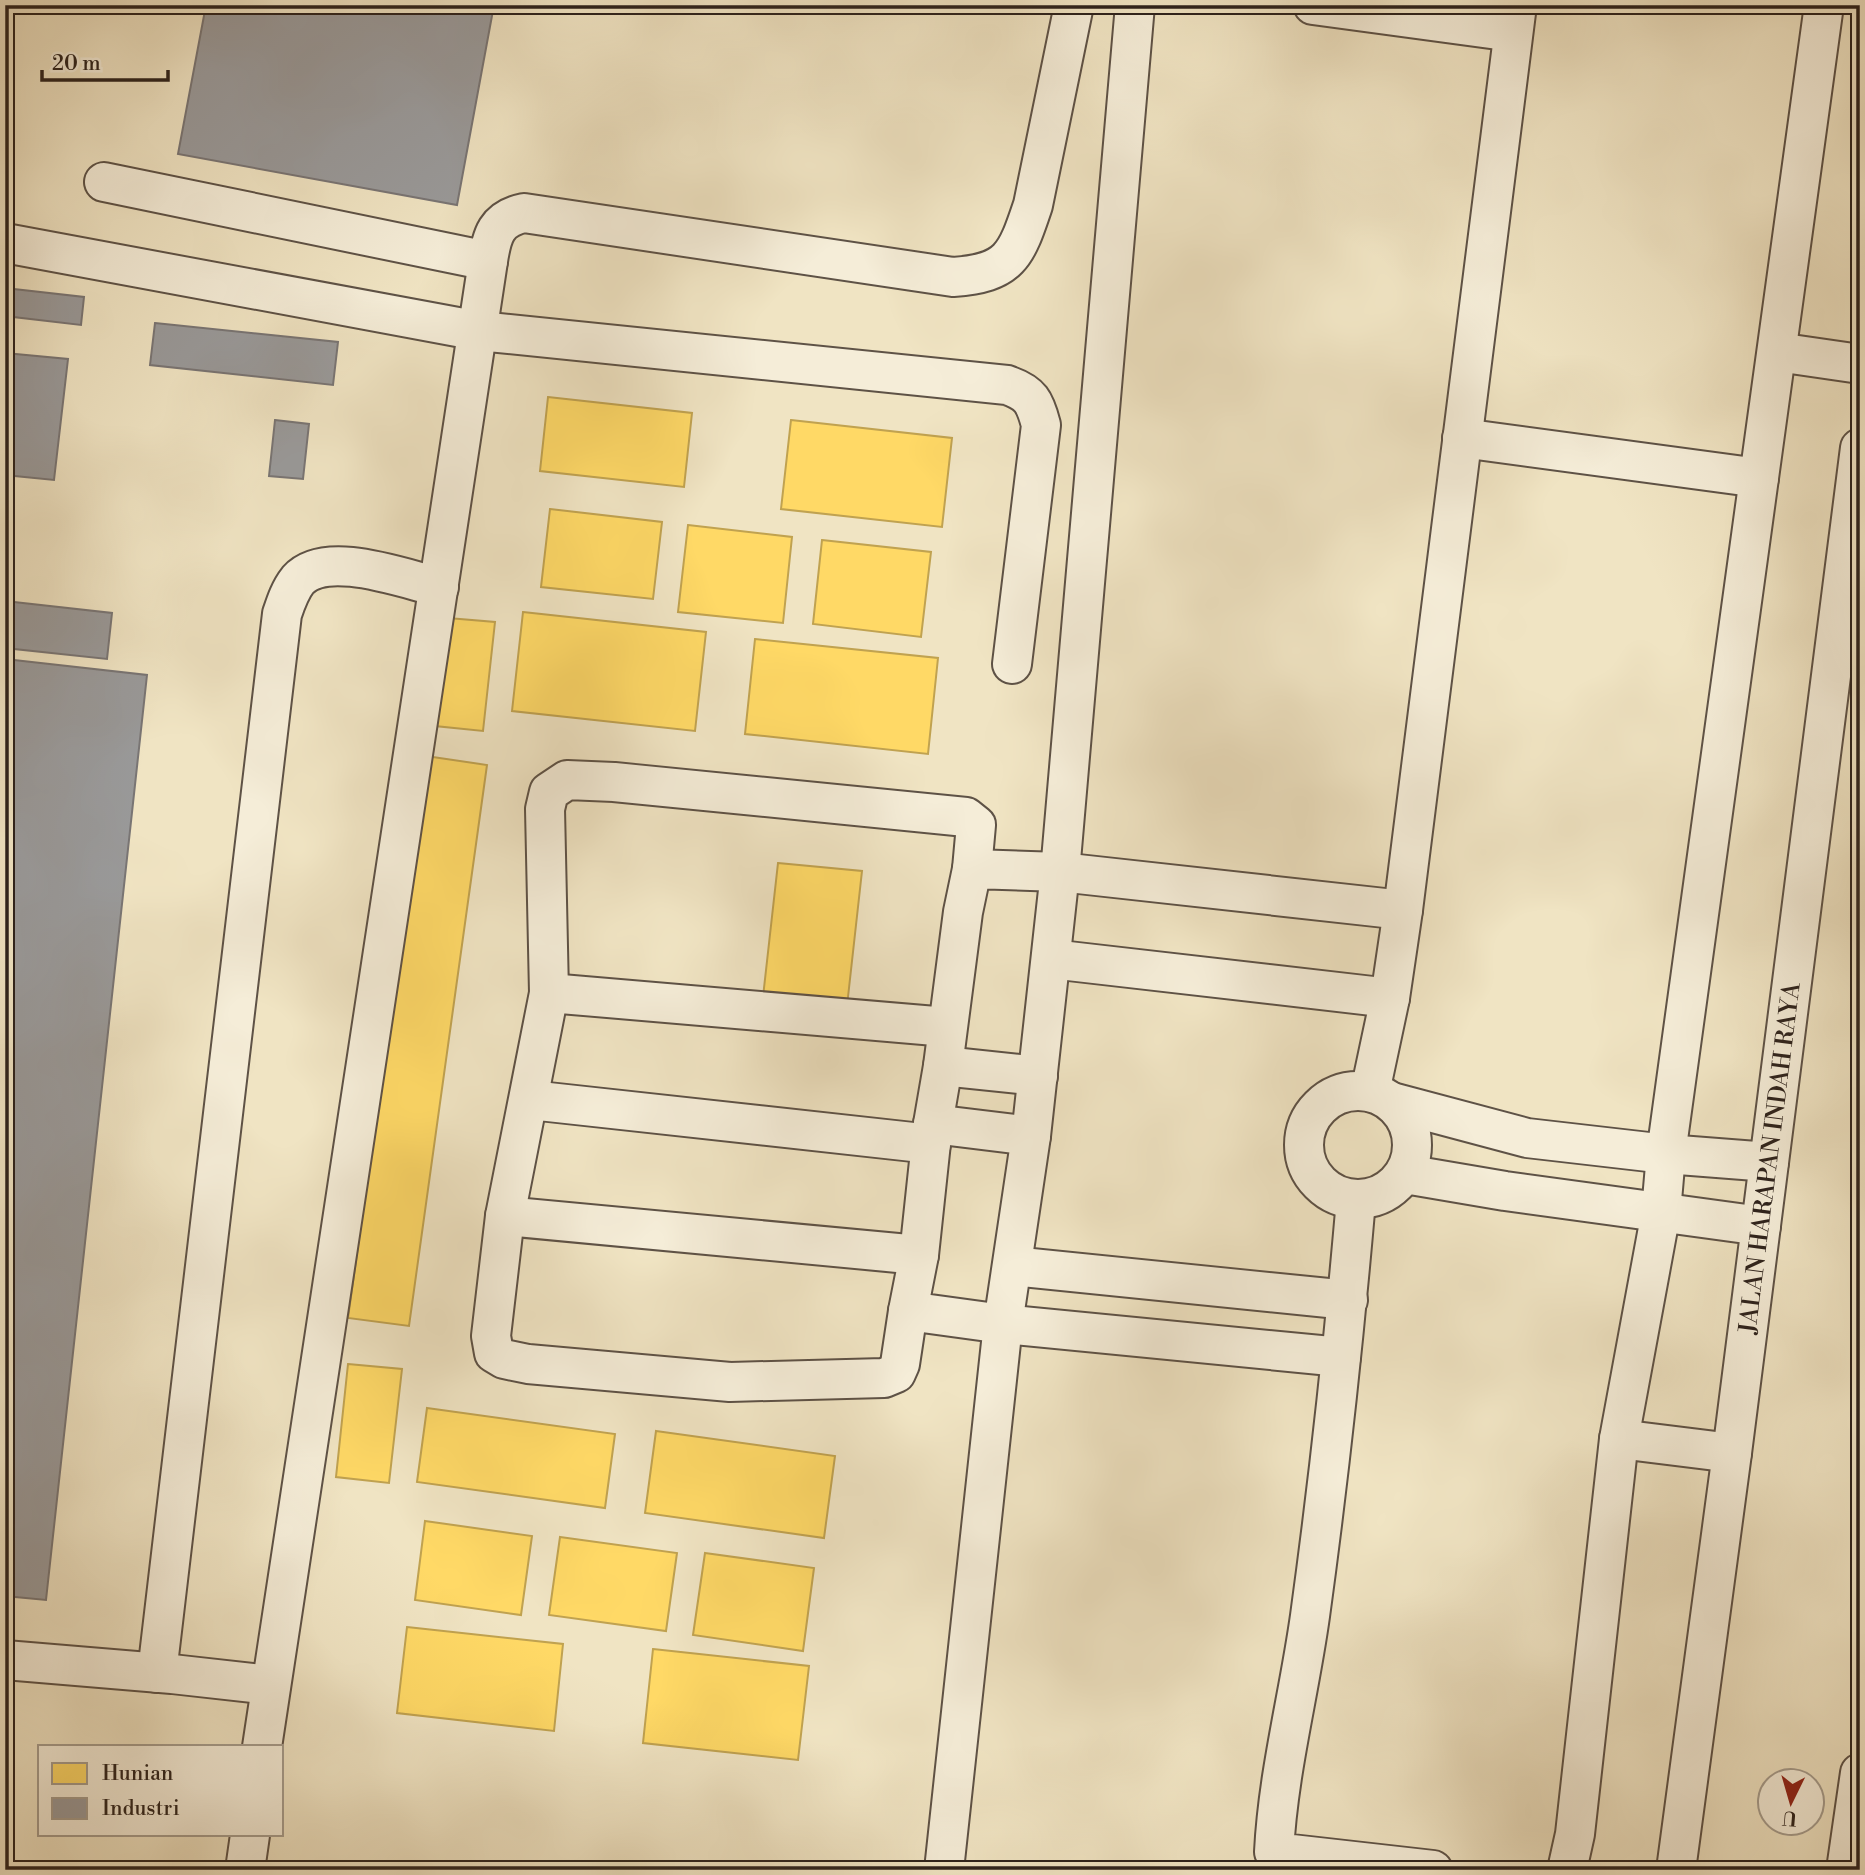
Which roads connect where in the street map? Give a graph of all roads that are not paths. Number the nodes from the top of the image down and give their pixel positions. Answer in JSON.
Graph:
{"nodes":[{"id":1,"x":1074,"y":5,"type":"edge"},
{"id":2,"x":1135,"y":5,"type":"edge"},
{"id":3,"x":1313,"y":5,"type":"edge"},
{"id":4,"x":1824,"y":5,"type":"edge"},
{"id":5,"x":1515,"y":19,"type":"edge"},
{"id":6,"x":104,"y":182,"type":"dead end"},
{"id":7,"x":5,"y":243,"type":"edge"},
{"id":8,"x":488,"y":261,"type":"junction"},
{"id":9,"x":479,"y":331,"type":"junction"},
{"id":10,"x":1777,"y":352,"type":"junction"},
{"id":11,"x":1860,"y":364,"type":"edge"},
{"id":12,"x":1462,"y":438,"type":"junction"},
{"id":13,"x":1860,"y":448,"type":"edge"},
{"id":14,"x":1759,"y":478,"type":"junction"},
{"id":15,"x":439,"y":587,"type":"junction"},
{"id":16,"x":1012,"y":664,"type":"dead end"},
{"id":17,"x":972,"y":869,"type":"junction"},
{"id":18,"x":1060,"y":872,"type":"junction"},
{"id":19,"x":1403,"y":910,"type":"junction"},
{"id":20,"x":1051,"y":960,"type":"junction"},
{"id":21,"x":549,"y":993,"type":"junction"},
{"id":22,"x":1390,"y":998,"type":"junction"},
{"id":23,"x":947,"y":1027,"type":"junction"},
{"id":24,"x":943,"y":1066,"type":"junction"},
{"id":25,"x":1038,"y":1076,"type":"junction"},
{"id":26,"x":1381,"y":1097,"type":"junction"},
{"id":27,"x":530,"y":1100,"type":"junction"},
{"id":28,"x":932,"y":1134,"type":"junction"},
{"id":29,"x":1031,"y":1136,"type":"junction"},
{"id":30,"x":1666,"y":1154,"type":"junction"},
{"id":31,"x":1769,"y":1162,"type":"junction"},
{"id":32,"x":1405,"y":1174,"type":"junction"},
{"id":33,"x":1356,"y":1200,"type":"junction"},
{"id":34,"x":1661,"y":1212,"type":"junction"},
{"id":35,"x":505,"y":1216,"type":"junction"},
{"id":36,"x":1761,"y":1226,"type":"junction"},
{"id":37,"x":919,"y":1255,"type":"junction"},
{"id":38,"x":1013,"y":1266,"type":"junction"},
{"id":39,"x":1348,"y":1300,"type":"junction"},
{"id":40,"x":908,"y":1311,"type":"junction"},
{"id":41,"x":1003,"y":1324,"type":"junction"},
{"id":42,"x":1340,"y":1357,"type":"junction"},
{"id":43,"x":1619,"y":1438,"type":"junction"},
{"id":44,"x":1732,"y":1453,"type":"junction"},
{"id":45,"x":5,"y":1660,"type":"edge"},
{"id":46,"x":157,"y":1673,"type":"junction"},
{"id":47,"x":271,"y":1685,"type":"junction"},
{"id":48,"x":262,"y":1745,"type":"edge"},
{"id":49,"x":1860,"y":1773,"type":"edge"},
{"id":50,"x":250,"y":1836,"type":"edge"},
{"id":51,"x":1273,"y":1861,"type":"edge"},
{"id":52,"x":245,"y":1870,"type":"edge"},
{"id":53,"x":944,"y":1870,"type":"edge"},
{"id":54,"x":1433,"y":1870,"type":"edge"},
{"id":55,"x":1567,"y":1870,"type":"edge"},
{"id":56,"x":1676,"y":1870,"type":"edge"},
{"id":57,"x":1846,"y":1870,"type":"edge"}],
"edges":[{"from":1,"to":8,"type":"street"},
{"from":2,"to":18,"type":"street"},
{"from":3,"to":5,"type":"street"},
{"from":4,"to":10,"type":"street"},
{"from":5,"to":12,"type":"street"},
{"from":6,"to":8,"type":"street"},
{"from":7,"to":9,"type":"street"},
{"from":8,"to":9,"type":"street"},
{"from":9,"to":15,"type":"street"},
{"from":9,"to":16,"type":"street"},
{"from":10,"to":11,"type":"street"},
{"from":10,"to":14,"type":"street"},
{"from":12,"to":14,"type":"street"},
{"from":12,"to":19,"type":"street"},
{"from":13,"to":31,"type":"street","name":"JALAN HARAPAN INDAH RAYA"},
{"from":14,"to":30,"type":"street"},
{"from":15,"to":46,"type":"street"},
{"from":15,"to":47,"type":"street"},
{"from":17,"to":18,"type":"street"},
{"from":17,"to":21,"type":"street"},
{"from":17,"to":23,"type":"street"},
{"from":18,"to":19,"type":"street"},
{"from":18,"to":20,"type":"street"},
{"from":19,"to":22,"type":"street"},
{"from":20,"to":22,"type":"street"},
{"from":20,"to":25,"type":"street"},
{"from":21,"to":23,"type":"street"},
{"from":21,"to":27,"type":"street"},
{"from":22,"to":26,"type":"street"},
{"from":23,"to":24,"type":"street"},
{"from":24,"to":25,"type":"street"},
{"from":24,"to":28,"type":"street"},
{"from":25,"to":29,"type":"street"},
{"from":26,"to":30,"type":"street"},
{"from":26,"to":32,"type":"street"},
{"from":26,"to":33,"type":"street"},
{"from":27,"to":28,"type":"street"},
{"from":27,"to":35,"type":"street"},
{"from":28,"to":29,"type":"street"},
{"from":28,"to":37,"type":"street"},
{"from":29,"to":38,"type":"street"},
{"from":30,"to":31,"type":"street"},
{"from":30,"to":34,"type":"street"},
{"from":31,"to":36,"type":"street","name":"JALAN HARAPAN INDAH RAYA"},
{"from":32,"to":33,"type":"street"},
{"from":32,"to":34,"type":"street"},
{"from":33,"to":39,"type":"street"},
{"from":34,"to":36,"type":"street"},
{"from":34,"to":43,"type":"street"},
{"from":35,"to":37,"type":"street"},
{"from":35,"to":40,"type":"street"},
{"from":36,"to":44,"type":"street","name":"JALAN HARAPAN INDAH RAYA"},
{"from":37,"to":40,"type":"street"},
{"from":38,"to":39,"type":"street"},
{"from":38,"to":41,"type":"street"},
{"from":39,"to":42,"type":"street"},
{"from":40,"to":41,"type":"street"},
{"from":41,"to":42,"type":"street"},
{"from":41,"to":53,"type":"street"},
{"from":42,"to":51,"type":"street"},
{"from":43,"to":44,"type":"street"},
{"from":43,"to":55,"type":"street"},
{"from":44,"to":56,"type":"street","name":"JALAN HARAPAN INDAH RAYA"},
{"from":45,"to":46,"type":"street"},
{"from":46,"to":47,"type":"street"},
{"from":47,"to":48,"type":"street"},
{"from":49,"to":57,"type":"street"},
{"from":50,"to":52,"type":"street"},
{"from":51,"to":54,"type":"street"}]}
